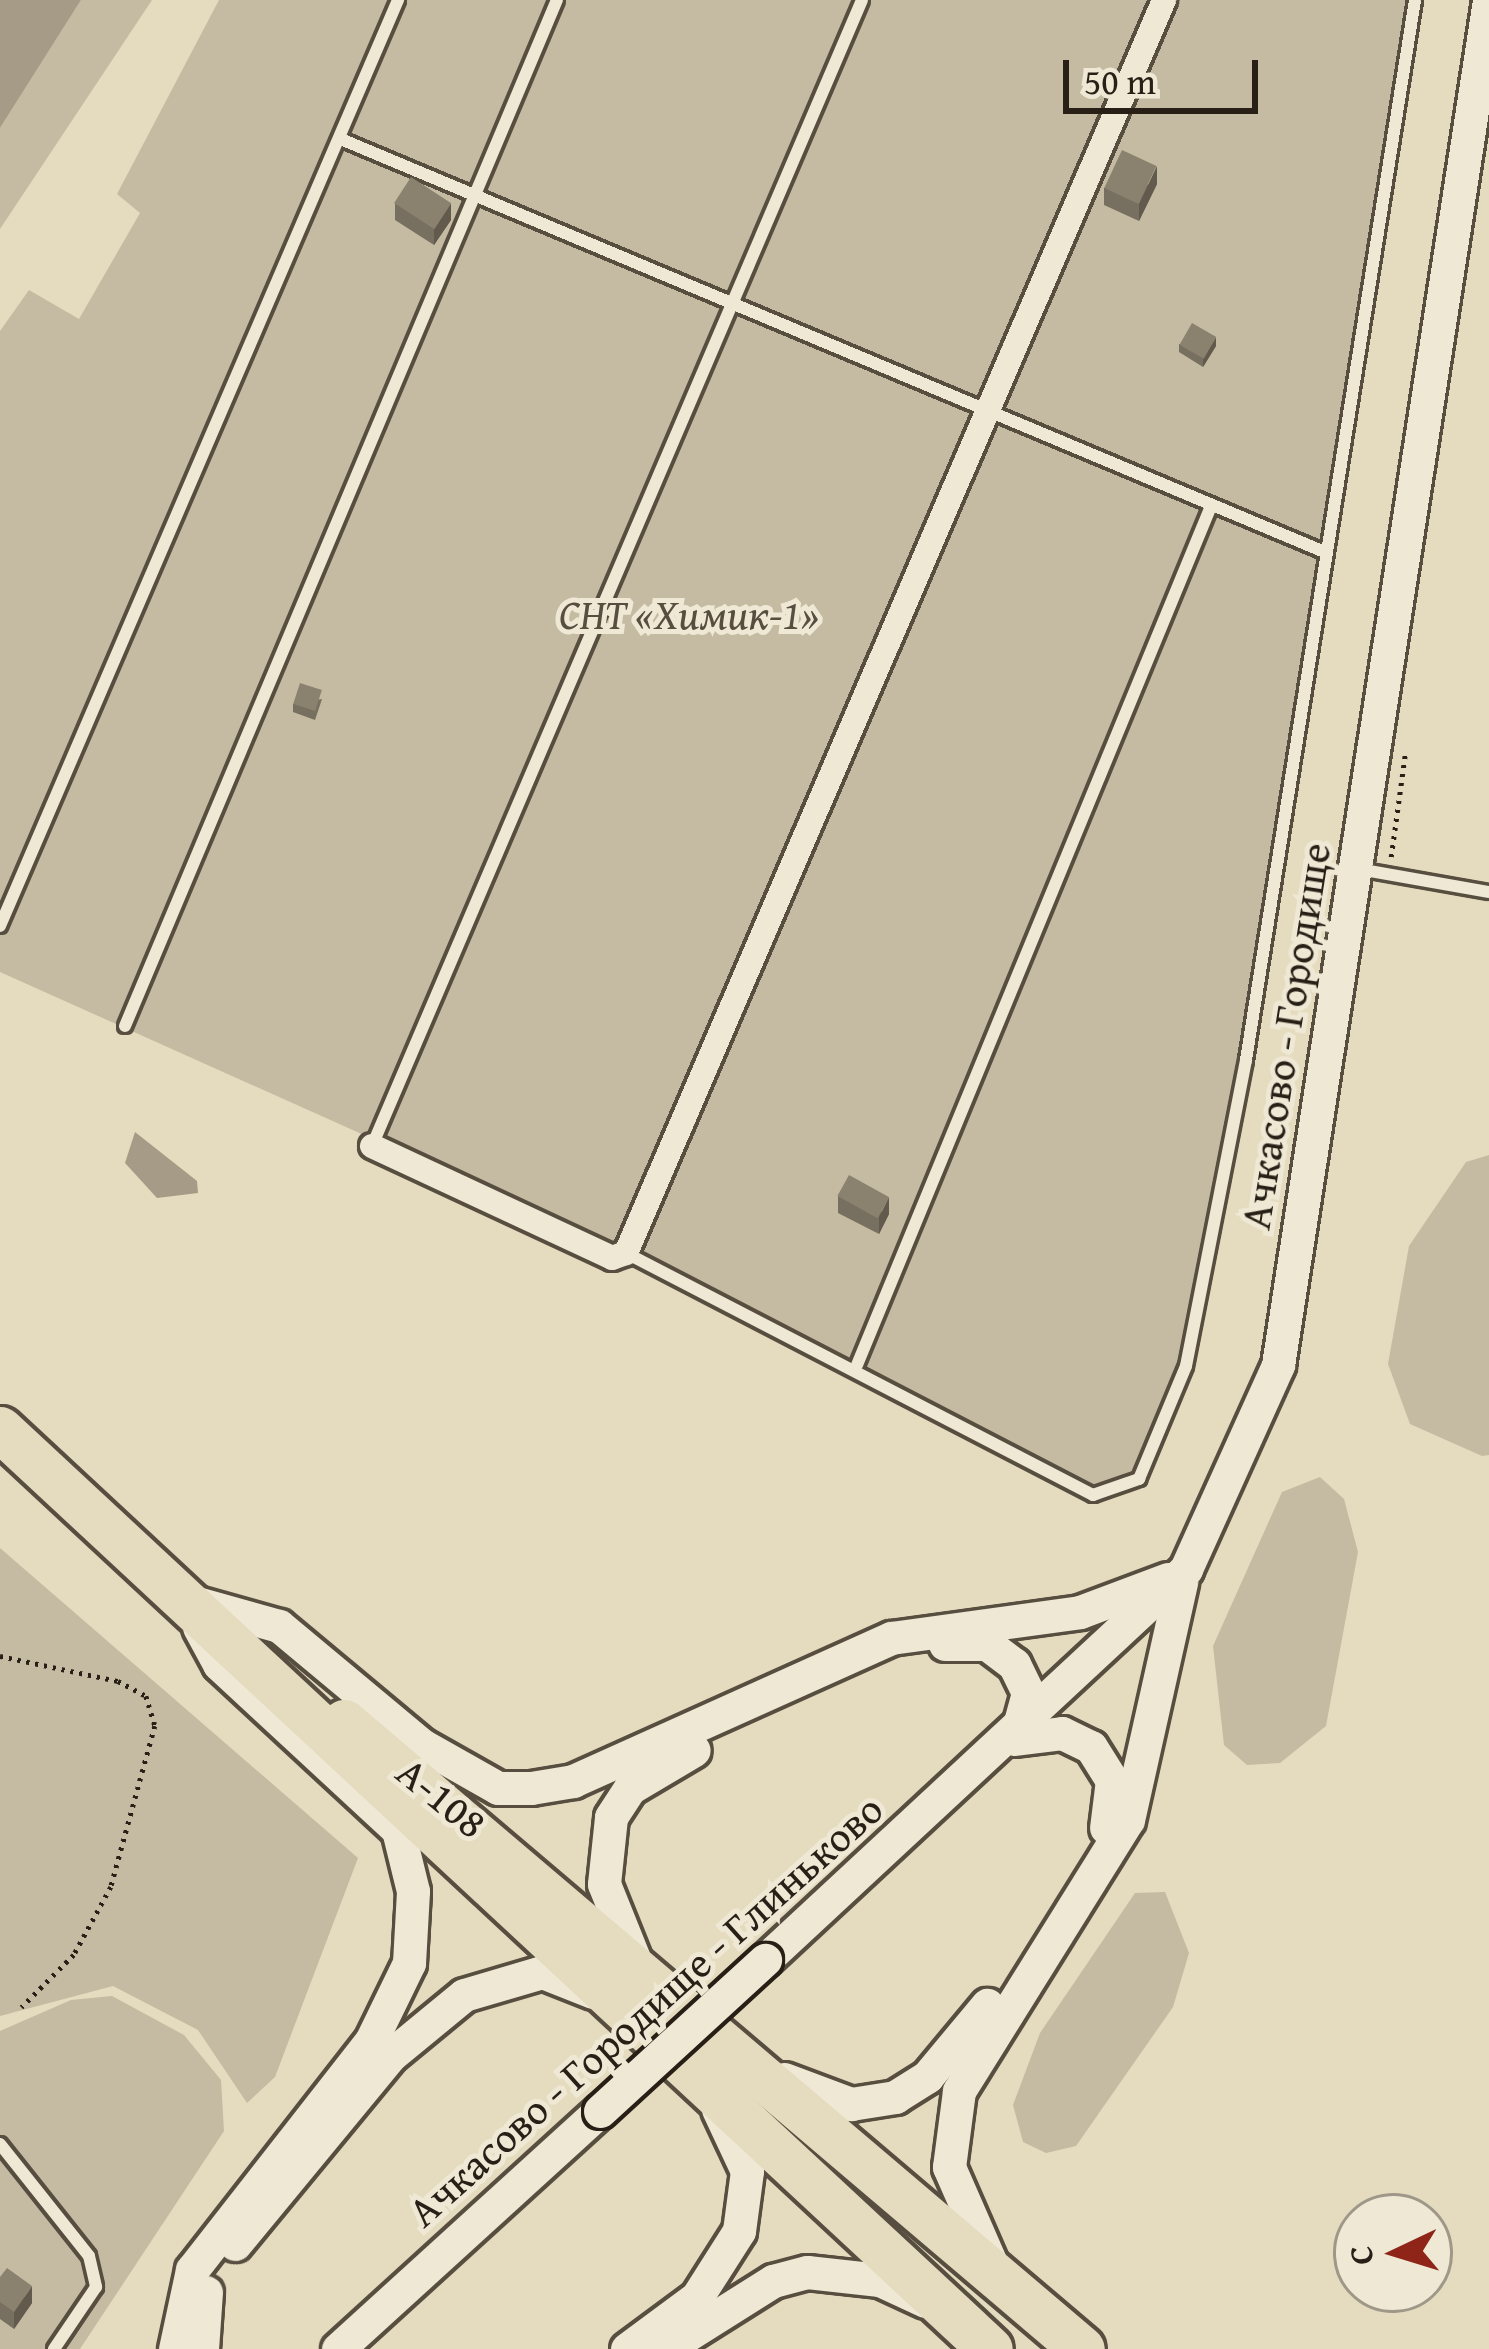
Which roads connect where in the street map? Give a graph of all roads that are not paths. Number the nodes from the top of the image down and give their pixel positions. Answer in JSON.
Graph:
{"nodes":[{"id":1,"x":398,"y":0,"type":"edge"},
{"id":2,"x":557,"y":0,"type":"edge"},
{"id":3,"x":862,"y":0,"type":"edge"},
{"id":4,"x":1164,"y":0,"type":"edge"},
{"id":5,"x":1415,"y":0,"type":"edge"},
{"id":6,"x":1489,"y":0,"type":"edge"},
{"id":7,"x":343,"y":140,"type":"junction"},
{"id":8,"x":474,"y":196,"type":"junction"},
{"id":9,"x":736,"y":310,"type":"junction"},
{"id":10,"x":988,"y":416,"type":"junction"},
{"id":11,"x":1211,"y":506,"type":"junction"},
{"id":12,"x":1322,"y":551,"type":"junction"},
{"id":13,"x":1357,"y":869,"type":"junction"},
{"id":14,"x":1489,"y":892,"type":"edge"},
{"id":15,"x":0,"y":926,"type":"edge"},
{"id":16,"x":125,"y":1027,"type":"dead end"},
{"id":17,"x":371,"y":1146,"type":"joint"},
{"id":18,"x":626,"y":1253,"type":"junction"},
{"id":19,"x":857,"y":1365,"type":"junction"},
{"id":20,"x":0,"y":1429,"type":"edge"},
{"id":21,"x":1186,"y":1569,"type":"junction"},
{"id":22,"x":184,"y":1599,"type":"junction"},
{"id":23,"x":239,"y":1648,"type":"junction"},
{"id":24,"x":1013,"y":1740,"type":"junction"},
{"id":25,"x":635,"y":1960,"type":"junction"},
{"id":26,"x":620,"y":2010,"type":"junction"},
{"id":27,"x":751,"y":2060,"type":"junction"},
{"id":28,"x":708,"y":2092,"type":"junction"},
{"id":29,"x":0,"y":2144,"type":"edge"},
{"id":30,"x":992,"y":2265,"type":"junction"},
{"id":31,"x":950,"y":2313,"type":"junction"},
{"id":32,"x":54,"y":2349,"type":"edge"},
{"id":33,"x":175,"y":2349,"type":"edge"},
{"id":34,"x":202,"y":2349,"type":"edge"},
{"id":35,"x":338,"y":2349,"type":"edge"},
{"id":36,"x":627,"y":2349,"type":"edge"},
{"id":37,"x":665,"y":2349,"type":"edge"},
{"id":38,"x":990,"y":2349,"type":"edge"},
{"id":39,"x":1082,"y":2349,"type":"edge"}],
"edges":[{"from":1,"to":7,"type":"lane"},
{"from":2,"to":8,"type":"lane"},
{"from":3,"to":9,"type":"lane"},
{"from":4,"to":10,"type":"street"},
{"from":5,"to":12,"type":"lane"},
{"from":6,"to":13,"type":"street","name":"Ачкасово - Городище"},
{"from":7,"to":8,"type":"lane"},
{"from":7,"to":15,"type":"lane"},
{"from":8,"to":9,"type":"lane"},
{"from":8,"to":16,"type":"lane"},
{"from":9,"to":10,"type":"lane"},
{"from":9,"to":17,"type":"lane"},
{"from":10,"to":11,"type":"lane"},
{"from":10,"to":18,"type":"street"},
{"from":11,"to":12,"type":"lane"},
{"from":11,"to":19,"type":"lane"},
{"from":12,"to":19,"type":"lane"},
{"from":13,"to":14,"type":"lane"},
{"from":13,"to":21,"type":"street","name":"Ачкасово - Городище"},
{"from":17,"to":18,"type":"street"},
{"from":18,"to":19,"type":"lane"},
{"from":20,"to":22,"type":"highway","number":"А-108"},
{"from":21,"to":22,"type":"street"},
{"from":21,"to":24,"type":"street","name":"Ачкасово - Городище"},
{"from":21,"to":30,"type":"street"},
{"from":22,"to":23,"type":"highway","number":"А-108"},
{"from":22,"to":33,"type":"street"},
{"from":23,"to":25,"type":"highway","name":"А-108","number":"А-108"},
{"from":23,"to":26,"type":"highway","number":"А-108"},
{"from":24,"to":25,"type":"street"},
{"from":24,"to":27,"type":"street"},
{"from":24,"to":35,"type":"street","name":"Ачкасово - Городище - Глиньково","bridge":true},
{"from":25,"to":27,"type":"highway","number":"А-108"},
{"from":26,"to":28,"type":"highway","number":"А-108"},
{"from":26,"to":34,"type":"street"},
{"from":27,"to":30,"type":"highway","number":"А-108"},
{"from":28,"to":31,"type":"highway","number":"А-108"},
{"from":28,"to":36,"type":"street"},
{"from":29,"to":32,"type":"lane"},
{"from":30,"to":39,"type":"highway","number":"А-108"},
{"from":31,"to":37,"type":"street"},
{"from":31,"to":38,"type":"highway","number":"А-108"}]}
